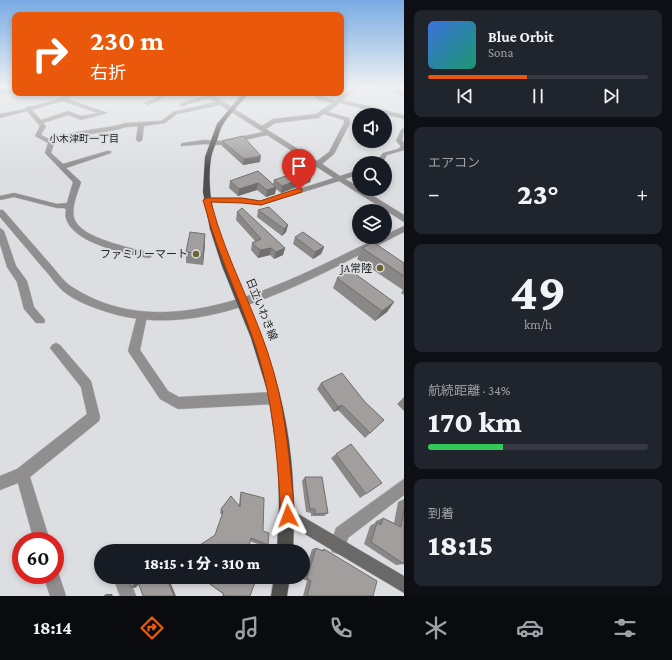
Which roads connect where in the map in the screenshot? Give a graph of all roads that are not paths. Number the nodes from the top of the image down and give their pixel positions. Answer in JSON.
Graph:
{"nodes":[{"id":1,"x":33,"y":114,"type":"edge"},
{"id":2,"x":65,"y":114,"type":"edge"},
{"id":3,"x":70,"y":114,"type":"edge"},
{"id":4,"x":98,"y":114,"type":"edge"},
{"id":5,"x":174,"y":114,"type":"edge"},
{"id":6,"x":226,"y":114,"type":"edge"},
{"id":7,"x":237,"y":114,"type":"edge"},
{"id":8,"x":321,"y":114,"type":"edge"},
{"id":9,"x":329,"y":114,"type":"edge"},
{"id":10,"x":386,"y":114,"type":"edge"},
{"id":11,"x":404,"y":118,"type":"edge"},
{"id":12,"x":39,"y":122,"type":"junction"},
{"id":13,"x":142,"y":125,"type":"junction"},
{"id":14,"x":404,"y":130,"type":"edge"},
{"id":15,"x":265,"y":131,"type":"junction"},
{"id":16,"x":139,"y":140,"type":"dead end"},
{"id":17,"x":51,"y":142,"type":"junction"},
{"id":18,"x":211,"y":142,"type":"junction"},
{"id":19,"x":183,"y":144,"type":"dead end"},
{"id":20,"x":404,"y":145,"type":"edge"},
{"id":21,"x":109,"y":152,"type":"dead end"},
{"id":22,"x":383,"y":156,"type":"edge"},
{"id":23,"x":317,"y":164,"type":"junction"},
{"id":24,"x":61,"y":167,"type":"junction"},
{"id":25,"x":352,"y":174,"type":"edge"},
{"id":26,"x":338,"y":178,"type":"junction"},
{"id":27,"x":0,"y":198,"type":"edge"},
{"id":28,"x":207,"y":200,"type":"junction"},
{"id":29,"x":70,"y":208,"type":"junction"},
{"id":30,"x":0,"y":212,"type":"edge"},
{"id":31,"x":404,"y":219,"type":"edge"},
{"id":32,"x":0,"y":230,"type":"edge"},
{"id":33,"x":404,"y":230,"type":"edge"},
{"id":34,"x":148,"y":255,"type":"dead end"},
{"id":35,"x":242,"y":302,"type":"junction"},
{"id":36,"x":142,"y":316,"type":"junction"},
{"id":37,"x":40,"y":320,"type":"dead end"},
{"id":38,"x":56,"y":348,"type":"dead end"},
{"id":39,"x":274,"y":398,"type":"junction"},
{"id":40,"x":22,"y":474,"type":"junction"},
{"id":41,"x":0,"y":483,"type":"edge"},
{"id":42,"x":404,"y":486,"type":"edge"},
{"id":43,"x":288,"y":516,"type":"junction"},
{"id":44,"x":39,"y":532,"type":"edge"},
{"id":45,"x":286,"y":544,"type":"edge"},
{"id":46,"x":338,"y":546,"type":"junction"},
{"id":47,"x":54,"y":584,"type":"edge"},
{"id":48,"x":124,"y":584,"type":"edge"},
{"id":49,"x":281,"y":584,"type":"edge"},
{"id":50,"x":404,"y":585,"type":"edge"},
{"id":51,"x":58,"y":596,"type":"edge"},
{"id":52,"x":128,"y":596,"type":"edge"},
{"id":53,"x":279,"y":596,"type":"edge"}],
"edges":[{"from":1,"to":12,"type":"street"},
{"from":2,"to":12,"type":"street"},
{"from":3,"to":4,"type":"street"},
{"from":5,"to":13,"type":"street"},
{"from":6,"to":18,"type":"main road","name":"日立いわき線"},
{"from":7,"to":15,"type":"street"},
{"from":8,"to":15,"type":"street"},
{"from":9,"to":23,"type":"street"},
{"from":10,"to":11,"type":"street"},
{"from":12,"to":17,"type":"street"},
{"from":13,"to":16,"type":"street"},
{"from":13,"to":17,"type":"street"},
{"from":14,"to":20,"type":"street"},
{"from":15,"to":18,"type":"street"},
{"from":15,"to":23,"type":"street"},
{"from":17,"to":24,"type":"street"},
{"from":18,"to":19,"type":"street"},
{"from":18,"to":28,"type":"main road","name":"日立いわき線"},
{"from":20,"to":22,"type":"street"},
{"from":21,"to":24,"type":"street"},
{"from":23,"to":26,"type":"street"},
{"from":24,"to":29,"type":"street"},
{"from":25,"to":26,"type":"street"},
{"from":26,"to":28,"type":"street"},
{"from":26,"to":31,"type":"street"},
{"from":27,"to":29,"type":"street"},
{"from":28,"to":35,"type":"main road","name":"日立いわき線"},
{"from":29,"to":34,"type":"street"},
{"from":30,"to":36,"type":"street"},
{"from":32,"to":37,"type":"street"},
{"from":33,"to":35,"type":"street"},
{"from":35,"to":36,"type":"street"},
{"from":35,"to":39,"type":"main road","name":"日立いわき線"},
{"from":36,"to":39,"type":"street"},
{"from":38,"to":40,"type":"street"},
{"from":39,"to":43,"type":"main road","name":"日立いわき線"},
{"from":40,"to":41,"type":"street"},
{"from":40,"to":44,"type":"street"},
{"from":42,"to":46,"type":"street"},
{"from":43,"to":45,"type":"main road","name":"日立いわき線"},
{"from":43,"to":46,"type":"main road"},
{"from":46,"to":50,"type":"main road"},
{"from":47,"to":51,"type":"street"},
{"from":48,"to":52,"type":"street"},
{"from":49,"to":53,"type":"main road"}]}
